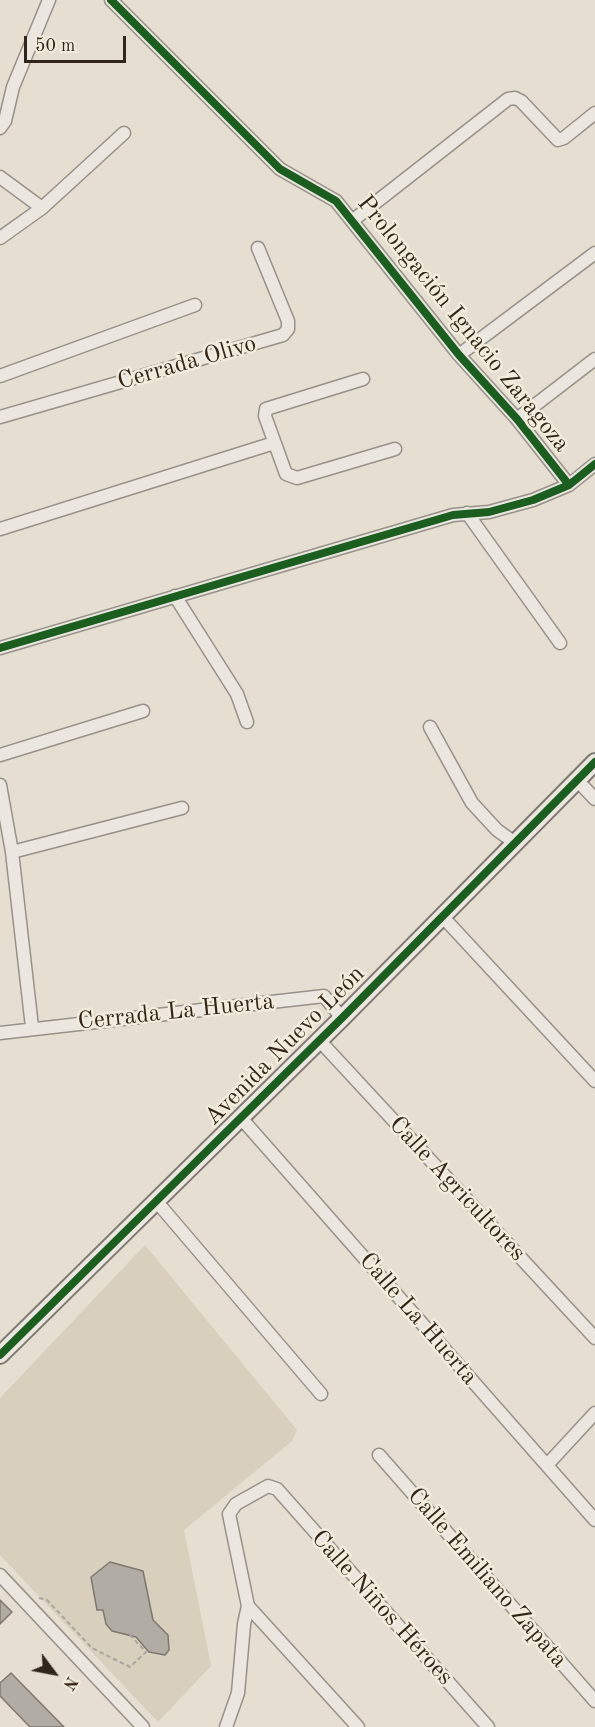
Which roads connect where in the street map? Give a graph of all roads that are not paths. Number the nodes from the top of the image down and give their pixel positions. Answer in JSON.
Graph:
{"nodes":[{"id":1,"x":49,"y":0,"type":"edge"},
{"id":2,"x":111,"y":0,"type":"edge"},
{"id":3,"x":595,"y":113,"type":"edge"},
{"id":4,"x":0,"y":128,"type":"edge"},
{"id":5,"x":124,"y":133,"type":"dead end"},
{"id":6,"x":0,"y":177,"type":"edge"},
{"id":7,"x":42,"y":208,"type":"junction"},
{"id":8,"x":352,"y":220,"type":"junction"},
{"id":9,"x":0,"y":238,"type":"edge"},
{"id":10,"x":258,"y":248,"type":"dead end"},
{"id":11,"x":595,"y":253,"type":"edge"},
{"id":12,"x":195,"y":305,"type":"dead end"},
{"id":13,"x":459,"y":356,"type":"junction"},
{"id":14,"x":595,"y":359,"type":"edge"},
{"id":15,"x":0,"y":376,"type":"edge"},
{"id":16,"x":363,"y":379,"type":"dead end"},
{"id":17,"x":0,"y":417,"type":"edge"},
{"id":18,"x":517,"y":419,"type":"junction"},
{"id":19,"x":274,"y":443,"type":"junction"},
{"id":20,"x":395,"y":449,"type":"dead end"},
{"id":21,"x":595,"y":464,"type":"edge"},
{"id":22,"x":569,"y":485,"type":"junction"},
{"id":23,"x":467,"y":513,"type":"junction"},
{"id":24,"x":0,"y":528,"type":"edge"},
{"id":25,"x":175,"y":596,"type":"junction"},
{"id":26,"x":560,"y":643,"type":"dead end"},
{"id":27,"x":0,"y":648,"type":"edge"},
{"id":28,"x":143,"y":711,"type":"dead end"},
{"id":29,"x":247,"y":722,"type":"dead end"},
{"id":30,"x":430,"y":727,"type":"dead end"},
{"id":31,"x":0,"y":755,"type":"edge"},
{"id":32,"x":595,"y":762,"type":"edge"},
{"id":33,"x":577,"y":780,"type":"junction"},
{"id":34,"x":0,"y":785,"type":"edge"},
{"id":35,"x":595,"y":799,"type":"edge"},
{"id":36,"x":182,"y":808,"type":"dead end"},
{"id":37,"x":515,"y":843,"type":"junction"},
{"id":38,"x":12,"y":852,"type":"junction"},
{"id":39,"x":442,"y":916,"type":"junction"},
{"id":40,"x":342,"y":1018,"type":"junction"},
{"id":41,"x":32,"y":1027,"type":"junction"},
{"id":42,"x":0,"y":1033,"type":"edge"},
{"id":43,"x":319,"y":1040,"type":"junction"},
{"id":44,"x":595,"y":1081,"type":"edge"},
{"id":45,"x":241,"y":1118,"type":"junction"},
{"id":46,"x":157,"y":1202,"type":"junction"},
{"id":47,"x":595,"y":1338,"type":"edge"},
{"id":48,"x":0,"y":1355,"type":"edge"},
{"id":49,"x":321,"y":1394,"type":"dead end"},
{"id":50,"x":595,"y":1413,"type":"edge"},
{"id":51,"x":379,"y":1455,"type":"dead end"},
{"id":52,"x":547,"y":1465,"type":"junction"},
{"id":53,"x":595,"y":1520,"type":"edge"},
{"id":54,"x":0,"y":1575,"type":"edge"},
{"id":55,"x":248,"y":1606,"type":"junction"},
{"id":56,"x":595,"y":1701,"type":"edge"},
{"id":57,"x":142,"y":1727,"type":"edge"},
{"id":58,"x":226,"y":1727,"type":"edge"},
{"id":59,"x":358,"y":1727,"type":"edge"},
{"id":60,"x":488,"y":1727,"type":"edge"}],
"edges":[{"from":1,"to":4,"type":"street"},
{"from":2,"to":8,"type":"street","name":"Prolongación Ignacio Zaragoza"},
{"from":3,"to":8,"type":"street"},
{"from":5,"to":7,"type":"street"},
{"from":6,"to":7,"type":"street"},
{"from":7,"to":9,"type":"street"},
{"from":8,"to":13,"type":"street","name":"Prolongación Ignacio Zaragoza"},
{"from":10,"to":17,"type":"street","name":"Cerrada Olivo"},
{"from":11,"to":13,"type":"street"},
{"from":12,"to":15,"type":"street"},
{"from":13,"to":18,"type":"street","name":"Prolongación Ignacio Zaragoza"},
{"from":14,"to":18,"type":"street"},
{"from":16,"to":19,"type":"street"},
{"from":18,"to":22,"type":"street","name":"Prolongación Ignacio Zaragoza"},
{"from":19,"to":20,"type":"street"},
{"from":19,"to":24,"type":"street"},
{"from":21,"to":22,"type":"street","name":"Prolongación Ignacio Zaragoza"},
{"from":22,"to":23,"type":"street","name":"Prolongación Ignacio Zaragoza"},
{"from":23,"to":25,"type":"street","name":"Prolongación Ignacio Zaragoza"},
{"from":23,"to":26,"type":"street"},
{"from":25,"to":27,"type":"street","name":"Prolongación Ignacio Zaragoza"},
{"from":25,"to":29,"type":"street"},
{"from":28,"to":31,"type":"street"},
{"from":30,"to":37,"type":"street"},
{"from":32,"to":33,"type":"street","name":"Avenida Nuevo León"},
{"from":33,"to":35,"type":"street"},
{"from":33,"to":37,"type":"street","name":"Avenida Nuevo León"},
{"from":34,"to":38,"type":"street"},
{"from":36,"to":38,"type":"street"},
{"from":37,"to":39,"type":"street","name":"Avenida Nuevo León"},
{"from":38,"to":41,"type":"street"},
{"from":39,"to":40,"type":"street","name":"Avenida Nuevo León"},
{"from":39,"to":44,"type":"street"},
{"from":40,"to":41,"type":"street","name":"Cerrada La Huerta"},
{"from":40,"to":43,"type":"street","name":"Avenida Nuevo León"},
{"from":41,"to":42,"type":"street","name":"Cerrada La Huerta"},
{"from":43,"to":45,"type":"street","name":"Avenida Nuevo León"},
{"from":43,"to":47,"type":"street","name":"Calle Agricultores"},
{"from":45,"to":46,"type":"street","name":"Avenida Nuevo León"},
{"from":45,"to":52,"type":"street","name":"Calle La Huerta"},
{"from":46,"to":48,"type":"street","name":"Avenida Nuevo León"},
{"from":46,"to":49,"type":"street"},
{"from":50,"to":52,"type":"street"},
{"from":51,"to":56,"type":"street","name":"Calle Emiliano Zapata"},
{"from":52,"to":53,"type":"street","name":"Calle La Huerta"},
{"from":54,"to":57,"type":"street"},
{"from":55,"to":58,"type":"street"},
{"from":55,"to":59,"type":"street"},
{"from":55,"to":60,"type":"street","name":"Calle Niños Héroes"}]}
